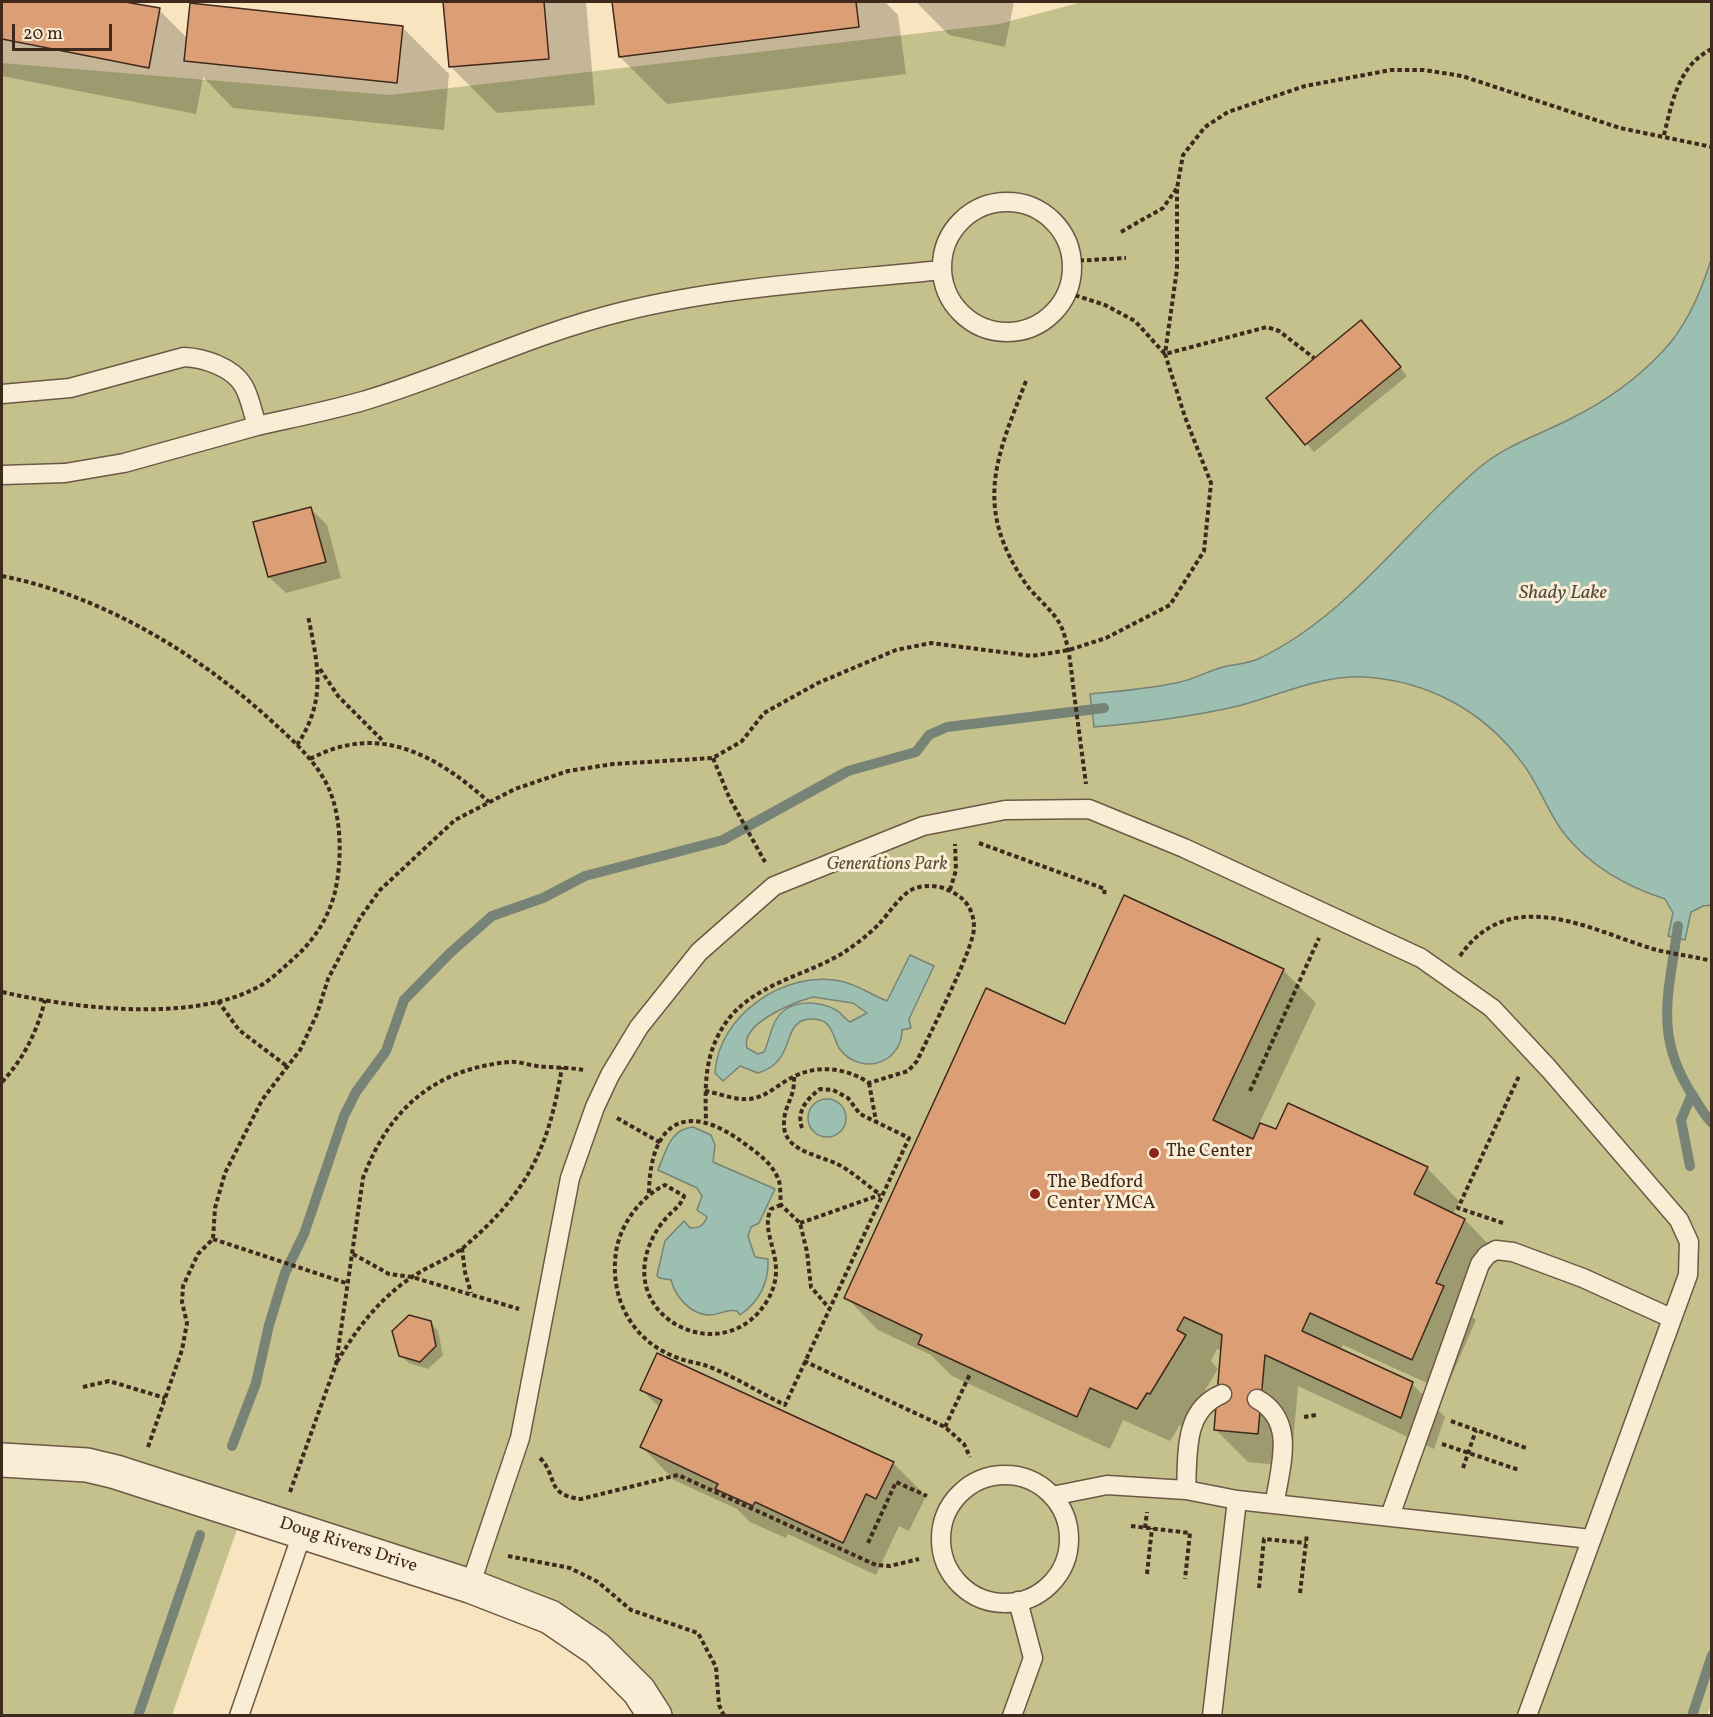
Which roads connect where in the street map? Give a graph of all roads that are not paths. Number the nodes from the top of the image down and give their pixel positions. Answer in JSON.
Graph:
{"nodes":[{"id":1,"x":942,"y":270,"type":"junction"},
{"id":2,"x":2,"y":394,"type":"edge"},
{"id":3,"x":257,"y":426,"type":"junction"},
{"id":4,"x":2,"y":475,"type":"edge"},
{"id":5,"x":1671,"y":1318,"type":"junction"},
{"id":6,"x":1222,"y":1394,"type":"dead end"},
{"id":7,"x":1257,"y":1399,"type":"dead end"},
{"id":8,"x":2,"y":1460,"type":"edge"},
{"id":9,"x":1186,"y":1490,"type":"junction"},
{"id":10,"x":1052,"y":1496,"type":"junction"},
{"id":11,"x":1237,"y":1500,"type":"junction"},
{"id":12,"x":1275,"y":1502,"type":"junction"},
{"id":13,"x":1390,"y":1516,"type":"junction"},
{"id":14,"x":303,"y":1531,"type":"junction"},
{"id":15,"x":1591,"y":1539,"type":"junction"},
{"id":16,"x":470,"y":1586,"type":"junction"},
{"id":17,"x":1018,"y":1601,"type":"junction"},
{"id":18,"x":239,"y":1716,"type":"edge"},
{"id":19,"x":655,"y":1716,"type":"edge"},
{"id":20,"x":1012,"y":1716,"type":"edge"},
{"id":21,"x":1212,"y":1716,"type":"edge"},
{"id":22,"x":1527,"y":1716,"type":"edge"}],
"edges":[{"from":1,"to":1,"type":"lane"},
{"from":1,"to":3,"type":"lane"},
{"from":2,"to":3,"type":"lane"},
{"from":3,"to":4,"type":"lane"},
{"from":5,"to":13,"type":"lane"},
{"from":5,"to":15,"type":"lane"},
{"from":5,"to":16,"type":"lane"},
{"from":6,"to":9,"type":"lane"},
{"from":7,"to":12,"type":"lane"},
{"from":8,"to":14,"type":"street","name":"Doug Rivers Drive"},
{"from":9,"to":10,"type":"lane"},
{"from":9,"to":11,"type":"lane"},
{"from":10,"to":17,"type":"lane"},
{"from":10,"to":17,"type":"lane"},
{"from":11,"to":12,"type":"lane"},
{"from":11,"to":21,"type":"lane"},
{"from":12,"to":13,"type":"lane"},
{"from":13,"to":15,"type":"lane"},
{"from":14,"to":16,"type":"street","name":"Doug Rivers Drive"},
{"from":14,"to":18,"type":"lane"},
{"from":15,"to":22,"type":"lane"},
{"from":16,"to":19,"type":"street","name":"Doug Rivers Drive"},
{"from":17,"to":20,"type":"lane"}]}
